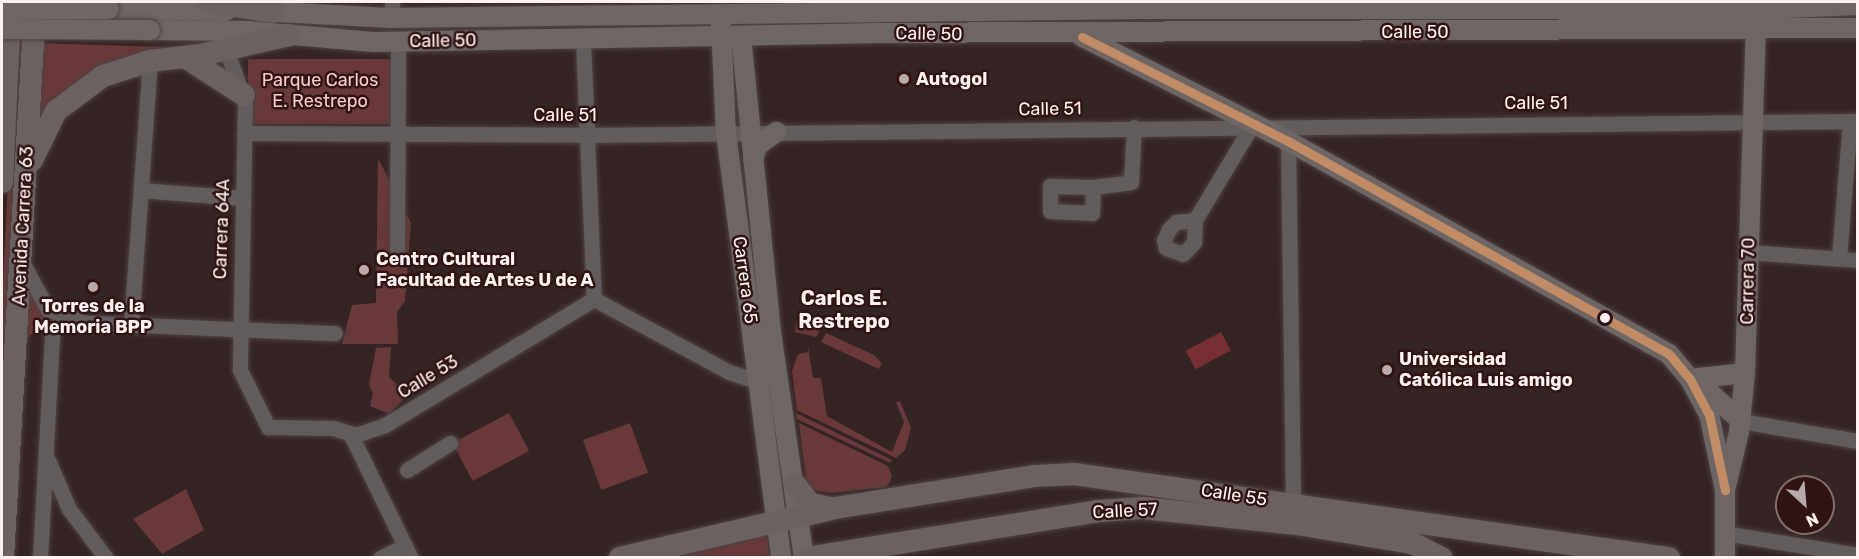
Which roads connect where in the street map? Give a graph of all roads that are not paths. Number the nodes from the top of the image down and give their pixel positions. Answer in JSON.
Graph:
{"nodes":[{"id":1,"x":10,"y":2,"type":"edge"},
{"id":2,"x":35,"y":2,"type":"edge"},
{"id":3,"x":208,"y":2,"type":"edge"},
{"id":4,"x":242,"y":2,"type":"edge"},
{"id":5,"x":1756,"y":5,"type":"edge"},
{"id":6,"x":1857,"y":5,"type":"edge"},
{"id":7,"x":1121,"y":6,"type":"edge"},
{"id":8,"x":939,"y":7,"type":"edge"},
{"id":9,"x":721,"y":8,"type":"edge"},
{"id":10,"x":2,"y":9,"type":"edge"},
{"id":11,"x":384,"y":10,"type":"edge"},
{"id":12,"x":273,"y":12,"type":"junction"},
{"id":13,"x":1857,"y":28,"type":"edge"},
{"id":14,"x":2,"y":29,"type":"edge"},
{"id":15,"x":1756,"y":30,"type":"junction"},
{"id":16,"x":1100,"y":33,"type":"junction"},
{"id":17,"x":1078,"y":34,"type":"junction"},
{"id":18,"x":290,"y":35,"type":"joint"},
{"id":19,"x":940,"y":35,"type":"junction"},
{"id":20,"x":741,"y":36,"type":"junction"},
{"id":21,"x":721,"y":37,"type":"junction"},
{"id":22,"x":223,"y":39,"type":"junction"},
{"id":23,"x":583,"y":40,"type":"junction"},
{"id":24,"x":398,"y":42,"type":"junction"},
{"id":25,"x":185,"y":57,"type":"junction"},
{"id":26,"x":150,"y":61,"type":"junction"},
{"id":27,"x":244,"y":95,"type":"junction"},
{"id":28,"x":1744,"y":121,"type":"junction"},
{"id":29,"x":1853,"y":121,"type":"edge"},
{"id":30,"x":1252,"y":125,"type":"junction"},
{"id":31,"x":1134,"y":127,"type":"junction"},
{"id":32,"x":776,"y":132,"type":"junction"},
{"id":33,"x":244,"y":133,"type":"junction"},
{"id":34,"x":726,"y":133,"type":"junction"},
{"id":35,"x":749,"y":133,"type":"junction"},
{"id":36,"x":398,"y":134,"type":"junction"},
{"id":37,"x":585,"y":135,"type":"junction"},
{"id":38,"x":1288,"y":141,"type":"junction"},
{"id":39,"x":753,"y":160,"type":"junction"},
{"id":40,"x":25,"y":181,"type":"junction"},
{"id":41,"x":2,"y":182,"type":"edge"},
{"id":42,"x":1093,"y":187,"type":"dead end"},
{"id":43,"x":141,"y":190,"type":"junction"},
{"id":44,"x":242,"y":198,"type":"junction"},
{"id":45,"x":1194,"y":220,"type":"dead end"},
{"id":46,"x":398,"y":249,"type":"dead end"},
{"id":47,"x":1748,"y":252,"type":"junction"},
{"id":48,"x":1839,"y":258,"type":"junction"},
{"id":49,"x":21,"y":259,"type":"junction"},
{"id":50,"x":1857,"y":260,"type":"edge"},
{"id":51,"x":594,"y":299,"type":"junction"},
{"id":52,"x":131,"y":322,"type":"junction"},
{"id":53,"x":238,"y":328,"type":"junction"},
{"id":54,"x":335,"y":333,"type":"dead end"},
{"id":55,"x":1745,"y":373,"type":"junction"},
{"id":56,"x":1690,"y":379,"type":"junction"},
{"id":57,"x":759,"y":381,"type":"junction"},
{"id":58,"x":1741,"y":421,"type":"junction"},
{"id":59,"x":268,"y":427,"type":"joint"},
{"id":60,"x":350,"y":433,"type":"junction"},
{"id":61,"x":1857,"y":441,"type":"edge"},
{"id":62,"x":450,"y":443,"type":"dead end"},
{"id":63,"x":46,"y":452,"type":"junction"},
{"id":64,"x":407,"y":470,"type":"dead end"},
{"id":65,"x":795,"y":484,"type":"junction"},
{"id":66,"x":1725,"y":490,"type":"junction"},
{"id":67,"x":1293,"y":504,"type":"junction"},
{"id":68,"x":835,"y":508,"type":"junction"},
{"id":69,"x":799,"y":515,"type":"junction"},
{"id":70,"x":776,"y":520,"type":"junction"},
{"id":71,"x":1414,"y":532,"type":"junction"},
{"id":72,"x":1724,"y":534,"type":"junction"},
{"id":73,"x":408,"y":552,"type":"edge"},
{"id":74,"x":1857,"y":555,"type":"edge"},
{"id":75,"x":1440,"y":557,"type":"edge"},
{"id":76,"x":3,"y":558,"type":"edge"},
{"id":77,"x":40,"y":558,"type":"edge"},
{"id":78,"x":106,"y":558,"type":"edge"},
{"id":79,"x":380,"y":558,"type":"edge"},
{"id":80,"x":620,"y":558,"type":"edge"},
{"id":81,"x":781,"y":558,"type":"edge"},
{"id":82,"x":805,"y":558,"type":"edge"},
{"id":83,"x":1670,"y":558,"type":"edge"},
{"id":84,"x":1725,"y":558,"type":"edge"}],
"edges":[{"from":1,"to":41,"type":"highway","name":"Avenida Carrera 63"},
{"from":2,"to":40,"type":"highway","name":"Avenida Carrera 63"},
{"from":3,"to":12,"type":"highway"},
{"from":4,"to":12,"type":"street","name":"Calle 50"},
{"from":5,"to":6,"type":"main road","name":"Calle 50"},
{"from":5,"to":7,"type":"main road","name":"Calle 50"},
{"from":5,"to":15,"type":"main road","name":"Carrera 70"},
{"from":7,"to":8,"type":"main road","name":"Calle 50"},
{"from":7,"to":16,"type":"main road"},
{"from":8,"to":9,"type":"main road","name":"Calle 50"},
{"from":8,"to":19,"type":"street"},
{"from":9,"to":11,"type":"main road","name":"Calle 50"},
{"from":9,"to":21,"type":"main road","name":"Carrera 65"},
{"from":10,"to":12,"type":"main road","name":"Calle 50","bridge":true},
{"from":11,"to":12,"type":"main road","name":"Calle 50"},
{"from":13,"to":15,"type":"main road","name":"Calle 50"},
{"from":14,"to":22,"type":"main road","bridge":true},
{"from":15,"to":16,"type":"main road","name":"Calle 50"},
{"from":15,"to":28,"type":"main road","name":"Carrera 70"},
{"from":16,"to":17,"type":"main road","name":"Calle 50"},
{"from":17,"to":19,"type":"main road","name":"Calle 50"},
{"from":17,"to":30,"type":"main road"},
{"from":18,"to":22,"type":"highway"},
{"from":18,"to":24,"type":"main road","name":"Calle 50"},
{"from":19,"to":20,"type":"main road","name":"Calle 50"},
{"from":20,"to":21,"type":"main road","name":"Calle 50"},
{"from":20,"to":35,"type":"main road","name":"Carrera 65"},
{"from":21,"to":23,"type":"main road","name":"Calle 50"},
{"from":21,"to":34,"type":"main road","name":"Carrera 65"},
{"from":22,"to":25,"type":"highway"},
{"from":22,"to":27,"type":"street","name":"Carrera 64A"},
{"from":23,"to":24,"type":"main road","name":"Calle 50"},
{"from":23,"to":37,"type":"street"},
{"from":24,"to":36,"type":"street"},
{"from":25,"to":26,"type":"highway"},
{"from":25,"to":27,"type":"highway"},
{"from":26,"to":40,"type":"highway"},
{"from":26,"to":43,"type":"street"},
{"from":27,"to":33,"type":"street","name":"Carrera 64A"},
{"from":28,"to":29,"type":"street","name":"Calle 51"},
{"from":28,"to":30,"type":"street","name":"Calle 51"},
{"from":28,"to":47,"type":"main road","name":"Carrera 70"},
{"from":29,"to":48,"type":"street"},
{"from":30,"to":31,"type":"street","name":"Calle 51"},
{"from":30,"to":38,"type":"main road"},
{"from":30,"to":45,"type":"street"},
{"from":31,"to":32,"type":"street","name":"Calle 51"},
{"from":31,"to":42,"type":"street"},
{"from":32,"to":35,"type":"street","name":"Calle 51"},
{"from":32,"to":39,"type":"main road"},
{"from":33,"to":36,"type":"street","name":"Calle 51"},
{"from":33,"to":44,"type":"street","name":"Carrera 64A"},
{"from":34,"to":35,"type":"street","name":"Calle 51"},
{"from":34,"to":37,"type":"street","name":"Calle 51"},
{"from":34,"to":57,"type":"main road","name":"Carrera 65"},
{"from":35,"to":39,"type":"main road","name":"Carrera 65"},
{"from":36,"to":37,"type":"street","name":"Calle 51"},
{"from":36,"to":46,"type":"street"},
{"from":37,"to":51,"type":"street"},
{"from":38,"to":56,"type":"main road"},
{"from":38,"to":67,"type":"street"},
{"from":39,"to":65,"type":"main road","name":"Carrera 65"},
{"from":40,"to":49,"type":"highway","name":"Avenida Carrera 63"},
{"from":43,"to":44,"type":"street"},
{"from":43,"to":52,"type":"street"},
{"from":44,"to":53,"type":"street","name":"Carrera 64A"},
{"from":47,"to":48,"type":"street"},
{"from":47,"to":55,"type":"main road","name":"Carrera 70"},
{"from":48,"to":50,"type":"street"},
{"from":49,"to":52,"type":"street"},
{"from":49,"to":76,"type":"highway","name":"Avenida Carrera 63"},
{"from":51,"to":57,"type":"street"},
{"from":51,"to":60,"type":"street","name":"Calle 53"},
{"from":52,"to":53,"type":"street"},
{"from":52,"to":63,"type":"street"},
{"from":53,"to":54,"type":"street"},
{"from":53,"to":59,"type":"street","name":"Carrera 64A"},
{"from":55,"to":56,"type":"main road"},
{"from":55,"to":58,"type":"main road","name":"Carrera 70"},
{"from":56,"to":58,"type":"main road"},
{"from":56,"to":66,"type":"main road"},
{"from":57,"to":70,"type":"main road","name":"Carrera 65"},
{"from":58,"to":61,"type":"street"},
{"from":58,"to":66,"type":"main road","name":"Carrera 70"},
{"from":59,"to":60,"type":"street","name":"Calle 53"},
{"from":60,"to":73,"type":"street"},
{"from":62,"to":64,"type":"street"},
{"from":63,"to":77,"type":"street"},
{"from":63,"to":78,"type":"street"},
{"from":65,"to":68,"type":"highway"},
{"from":65,"to":69,"type":"main road","name":"Carrera 65"},
{"from":66,"to":72,"type":"main road","name":"Carrera 70"},
{"from":67,"to":68,"type":"highway","name":"Calle 55"},
{"from":67,"to":71,"type":"highway","name":"Calle 55"},
{"from":68,"to":69,"type":"highway","name":"Calle 55"},
{"from":69,"to":70,"type":"highway"},
{"from":69,"to":82,"type":"main road","name":"Carrera 65"},
{"from":70,"to":80,"type":"highway"},
{"from":70,"to":81,"type":"main road","name":"Carrera 65"},
{"from":71,"to":75,"type":"highway","name":"Calle 57"},
{"from":71,"to":82,"type":"highway","name":"Calle 57"},
{"from":71,"to":83,"type":"highway","name":"Calle 55"},
{"from":72,"to":74,"type":"street"},
{"from":72,"to":84,"type":"main road","name":"Carrera 70"},
{"from":73,"to":79,"type":"street"}]}
